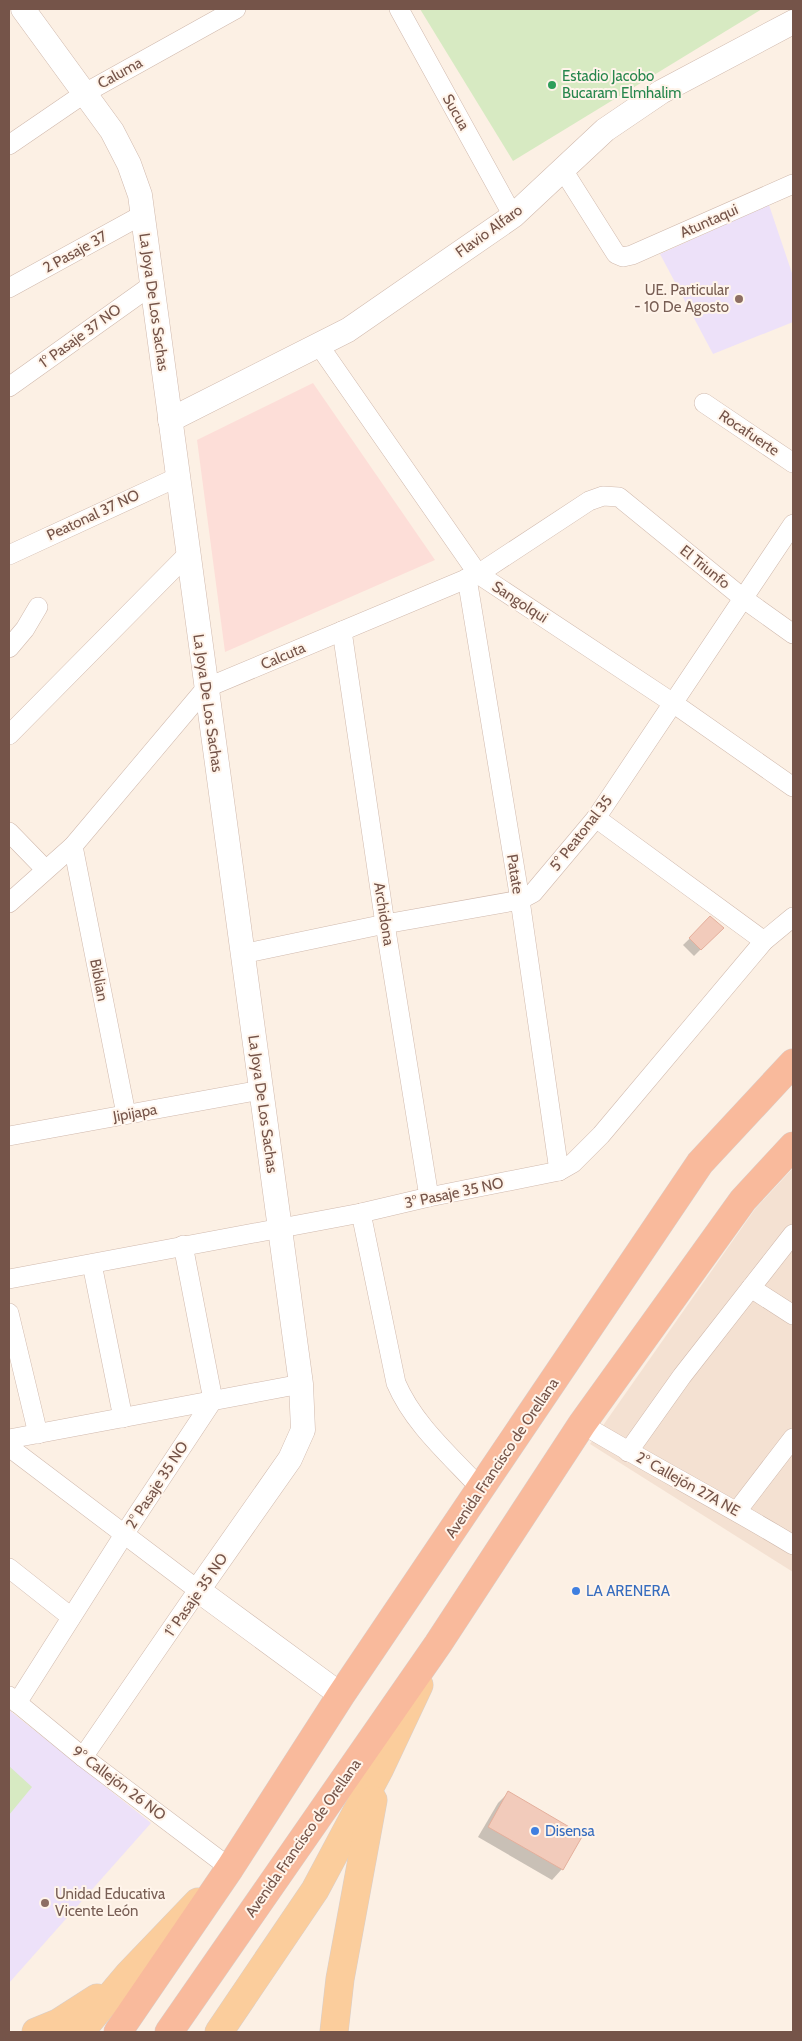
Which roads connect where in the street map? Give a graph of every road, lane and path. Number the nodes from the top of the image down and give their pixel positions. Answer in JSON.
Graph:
{"nodes":[{"id":1,"x":24,"y":9,"type":"edge"},
{"id":2,"x":236,"y":9,"type":"edge"},
{"id":3,"x":399,"y":9,"type":"edge"},
{"id":4,"x":793,"y":22,"type":"edge"},
{"id":5,"x":85,"y":93,"type":"junction"},
{"id":6,"x":9,"y":145,"type":"edge"},
{"id":7,"x":563,"y":170,"type":"junction"},
{"id":8,"x":793,"y":184,"type":"edge"},
{"id":9,"x":142,"y":216,"type":"junction"},
{"id":10,"x":514,"y":216,"type":"junction"},
{"id":11,"x":152,"y":285,"type":"junction"},
{"id":12,"x":9,"y":288,"type":"edge"},
{"id":13,"x":318,"y":344,"type":"junction"},
{"id":14,"x":9,"y":387,"type":"edge"},
{"id":15,"x":704,"y":403,"type":"dead end"},
{"id":16,"x":170,"y":420,"type":"junction"},
{"id":17,"x":793,"y":463,"type":"edge"},
{"id":18,"x":178,"y":477,"type":"junction"},
{"id":19,"x":619,"y":498,"type":"joint"},
{"id":20,"x":793,"y":524,"type":"edge"},
{"id":21,"x":188,"y":554,"type":"junction"},
{"id":22,"x":9,"y":555,"type":"edge"},
{"id":23,"x":473,"y":576,"type":"junction"},
{"id":24,"x":744,"y":600,"type":"junction"},
{"id":25,"x":38,"y":607,"type":"dead end"},
{"id":26,"x":342,"y":631,"type":"junction"},
{"id":27,"x":793,"y":634,"type":"edge"},
{"id":28,"x":9,"y":648,"type":"edge"},
{"id":29,"x":206,"y":688,"type":"junction"},
{"id":30,"x":673,"y":703,"type":"junction"},
{"id":31,"x":9,"y":734,"type":"edge"},
{"id":32,"x":793,"y":787,"type":"edge"},
{"id":33,"x":596,"y":818,"type":"junction"},
{"id":34,"x":9,"y":832,"type":"edge"},
{"id":35,"x":72,"y":846,"type":"junction"},
{"id":36,"x":45,"y":869,"type":"junction"},
{"id":37,"x":520,"y":900,"type":"junction"},
{"id":38,"x":9,"y":903,"type":"edge"},
{"id":39,"x":793,"y":917,"type":"edge"},
{"id":40,"x":385,"y":924,"type":"junction"},
{"id":41,"x":764,"y":941,"type":"junction"},
{"id":42,"x":242,"y":954,"type":"junction"},
{"id":43,"x":793,"y":1063,"type":"edge"},
{"id":44,"x":261,"y":1090,"type":"junction"},
{"id":45,"x":126,"y":1114,"type":"junction"},
{"id":46,"x":9,"y":1136,"type":"edge"},
{"id":47,"x":793,"y":1146,"type":"edge"},
{"id":48,"x":559,"y":1171,"type":"junction"},
{"id":49,"x":429,"y":1197,"type":"junction"},
{"id":50,"x":361,"y":1213,"type":"junction"},
{"id":51,"x":280,"y":1229,"type":"junction"},
{"id":52,"x":793,"y":1234,"type":"edge"},
{"id":53,"x":184,"y":1245,"type":"junction"},
{"id":54,"x":92,"y":1264,"type":"junction"},
{"id":55,"x":9,"y":1279,"type":"edge"},
{"id":56,"x":751,"y":1288,"type":"junction"},
{"id":57,"x":9,"y":1313,"type":"edge"},
{"id":58,"x":793,"y":1315,"type":"edge"},
{"id":59,"x":301,"y":1384,"type":"junction"},
{"id":60,"x":213,"y":1400,"type":"junction"},
{"id":61,"x":123,"y":1418,"type":"junction"},
{"id":62,"x":582,"y":1424,"type":"junction"},
{"id":63,"x":303,"y":1430,"type":"joint"},
{"id":64,"x":38,"y":1434,"type":"junction"},
{"id":65,"x":793,"y":1438,"type":"edge"},
{"id":66,"x":9,"y":1440,"type":"edge"},
{"id":67,"x":9,"y":1447,"type":"edge"},
{"id":68,"x":628,"y":1452,"type":"junction"},
{"id":69,"x":481,"y":1490,"type":"junction"},
{"id":70,"x":737,"y":1511,"type":"junction"},
{"id":71,"x":124,"y":1533,"type":"junction"},
{"id":72,"x":793,"y":1546,"type":"edge"},
{"id":73,"x":9,"y":1568,"type":"edge"},
{"id":74,"x":198,"y":1590,"type":"junction"},
{"id":75,"x":71,"y":1617,"type":"junction"},
{"id":76,"x":438,"y":1644,"type":"junction"},
{"id":77,"x":341,"y":1695,"type":"junction"},
{"id":78,"x":13,"y":1699,"type":"edge"},
{"id":79,"x":83,"y":1757,"type":"junction"},
{"id":80,"x":379,"y":1770,"type":"junction"},
{"id":81,"x":230,"y":1868,"type":"junction"},
{"id":82,"x":128,"y":1975,"type":"junction"},
{"id":83,"x":36,"y":2032,"type":"edge"},
{"id":84,"x":80,"y":2032,"type":"edge"},
{"id":85,"x":118,"y":2032,"type":"edge"},
{"id":86,"x":169,"y":2032,"type":"edge"},
{"id":87,"x":219,"y":2032,"type":"edge"},
{"id":88,"x":334,"y":2032,"type":"edge"}],
"edges":[{"from":1,"to":5,"type":"street","name":"La Joya De Los Sachas"},
{"from":2,"to":5,"type":"street","name":"Caluma"},
{"from":3,"to":10,"type":"street","name":"Sucua"},
{"from":4,"to":7,"type":"street","name":"Flavio Alfaro"},
{"from":5,"to":6,"type":"street","name":"Caluma"},
{"from":5,"to":9,"type":"street","name":"La Joya De Los Sachas"},
{"from":7,"to":8,"type":"street","name":"Atuntaqui"},
{"from":7,"to":10,"type":"street","name":"Flavio Alfaro"},
{"from":9,"to":11,"type":"street","name":"La Joya De Los Sachas"},
{"from":9,"to":12,"type":"street","name":"2 Pasaje 37"},
{"from":10,"to":13,"type":"street","name":"Flavio Alfaro"},
{"from":11,"to":14,"type":"street","name":"1° Pasaje 37 NO"},
{"from":11,"to":16,"type":"street","name":"La Joya De Los Sachas"},
{"from":13,"to":16,"type":"street","name":"Flavio Alfaro"},
{"from":13,"to":23,"type":"street","name":"Sangolqui"},
{"from":15,"to":17,"type":"street","name":"Rocafuerte"},
{"from":16,"to":18,"type":"street","name":"La Joya De Los Sachas"},
{"from":18,"to":21,"type":"street","name":"La Joya De Los Sachas"},
{"from":18,"to":22,"type":"street","name":"Peatonal 37 NO"},
{"from":19,"to":23,"type":"street","name":"Calcuta"},
{"from":19,"to":24,"type":"street","name":"El Triunfo"},
{"from":20,"to":24,"type":"street","name":"5° Peatonal 35"},
{"from":21,"to":29,"type":"street","name":"La Joya De Los Sachas"},
{"from":21,"to":31,"type":"street"},
{"from":23,"to":26,"type":"street","name":"Calcuta"},
{"from":23,"to":30,"type":"street","name":"Sangolqui"},
{"from":23,"to":37,"type":"street","name":"Patate"},
{"from":24,"to":27,"type":"street","name":"El Triunfo"},
{"from":24,"to":30,"type":"street","name":"5° Peatonal 35"},
{"from":25,"to":28,"type":"street"},
{"from":26,"to":29,"type":"street","name":"Calcuta"},
{"from":26,"to":40,"type":"street","name":"Archidona"},
{"from":29,"to":35,"type":"street","name":"Calcuta"},
{"from":29,"to":42,"type":"street","name":"La Joya De Los Sachas"},
{"from":30,"to":32,"type":"street","name":"Sangolqui"},
{"from":30,"to":33,"type":"street","name":"5° Peatonal 35"},
{"from":33,"to":37,"type":"street","name":"5° Peatonal 35"},
{"from":33,"to":41,"type":"street"},
{"from":34,"to":36,"type":"street"},
{"from":35,"to":36,"type":"street","name":"Calcuta"},
{"from":35,"to":45,"type":"street","name":"Biblian"},
{"from":36,"to":38,"type":"street","name":"Calcuta"},
{"from":37,"to":40,"type":"street","name":"5° Peatonal 35"},
{"from":37,"to":48,"type":"street","name":"Patate"},
{"from":39,"to":41,"type":"street","name":"3° Pasaje 35 NO"},
{"from":40,"to":42,"type":"street","name":"5° Peatonal 35"},
{"from":40,"to":49,"type":"street","name":"Archidona"},
{"from":41,"to":48,"type":"street","name":"3° Pasaje 35 NO"},
{"from":42,"to":44,"type":"street","name":"La Joya De Los Sachas"},
{"from":43,"to":69,"type":"highway","name":"Avenida Francisco de Orellana"},
{"from":44,"to":45,"type":"street","name":"Jipijapa"},
{"from":44,"to":51,"type":"street","name":"La Joya De Los Sachas"},
{"from":45,"to":46,"type":"street","name":"Jipijapa"},
{"from":47,"to":62,"type":"highway","name":"Avenida Francisco de Orellana"},
{"from":48,"to":49,"type":"street","name":"3° Pasaje 35 NO"},
{"from":49,"to":50,"type":"street","name":"3° Pasaje 35 NO"},
{"from":50,"to":51,"type":"street","name":"3° Pasaje 35 NO"},
{"from":50,"to":69,"type":"street"},
{"from":51,"to":53,"type":"street","name":"3° Pasaje 35 NO"},
{"from":51,"to":59,"type":"street","name":"La Joya De Los Sachas"},
{"from":52,"to":56,"type":"street"},
{"from":53,"to":54,"type":"street","name":"3° Pasaje 35 NO"},
{"from":53,"to":60,"type":"street"},
{"from":54,"to":55,"type":"street","name":"3° Pasaje 35 NO"},
{"from":54,"to":61,"type":"street"},
{"from":56,"to":58,"type":"street"},
{"from":56,"to":68,"type":"street"},
{"from":57,"to":64,"type":"street"},
{"from":59,"to":60,"type":"street"},
{"from":59,"to":63,"type":"street","name":"La Joya De Los Sachas"},
{"from":60,"to":61,"type":"street"},
{"from":60,"to":71,"type":"street","name":"2° Pasaje 35 NO"},
{"from":61,"to":64,"type":"street"},
{"from":62,"to":68,"type":"street","name":"2° Callejón 27A NE"},
{"from":62,"to":76,"type":"highway","name":"Avenida Francisco de Orellana"},
{"from":63,"to":74,"type":"street","name":"1° Pasaje 35 NO"},
{"from":64,"to":66,"type":"street"},
{"from":65,"to":70,"type":"street"},
{"from":67,"to":71,"type":"street"},
{"from":68,"to":70,"type":"street","name":"2° Callejón 27A NE"},
{"from":69,"to":77,"type":"highway","name":"Avenida Francisco de Orellana"},
{"from":70,"to":72,"type":"street","name":"2° Callejón 27A NE"},
{"from":71,"to":74,"type":"street"},
{"from":71,"to":75,"type":"street","name":"2° Pasaje 35 NO"},
{"from":73,"to":75,"type":"street"},
{"from":74,"to":77,"type":"street"},
{"from":74,"to":79,"type":"street","name":"1° Pasaje 35 NO"},
{"from":75,"to":78,"type":"street","name":"2° Pasaje 35 NO"},
{"from":76,"to":80,"type":"main road","name":"Avenida Francisco de Orellana"},
{"from":76,"to":86,"type":"highway","name":"Avenida Francisco de Orellana"},
{"from":77,"to":81,"type":"highway","name":"Avenida Francisco de Orellana"},
{"from":78,"to":79,"type":"street","name":"9° Callejón 26 NO"},
{"from":79,"to":81,"type":"street","name":"9° Callejón 26 NO"},
{"from":80,"to":87,"type":"main road","name":"Avenida Francisco de Orellana"},
{"from":80,"to":88,"type":"main road"},
{"from":81,"to":82,"type":"main road","name":"Avenida Francisco de Orellana"},
{"from":81,"to":85,"type":"highway","name":"Avenida Francisco de Orellana"},
{"from":82,"to":83,"type":"main road"},
{"from":82,"to":84,"type":"main road","name":"Avenida Francisco de Orellana"}]}
